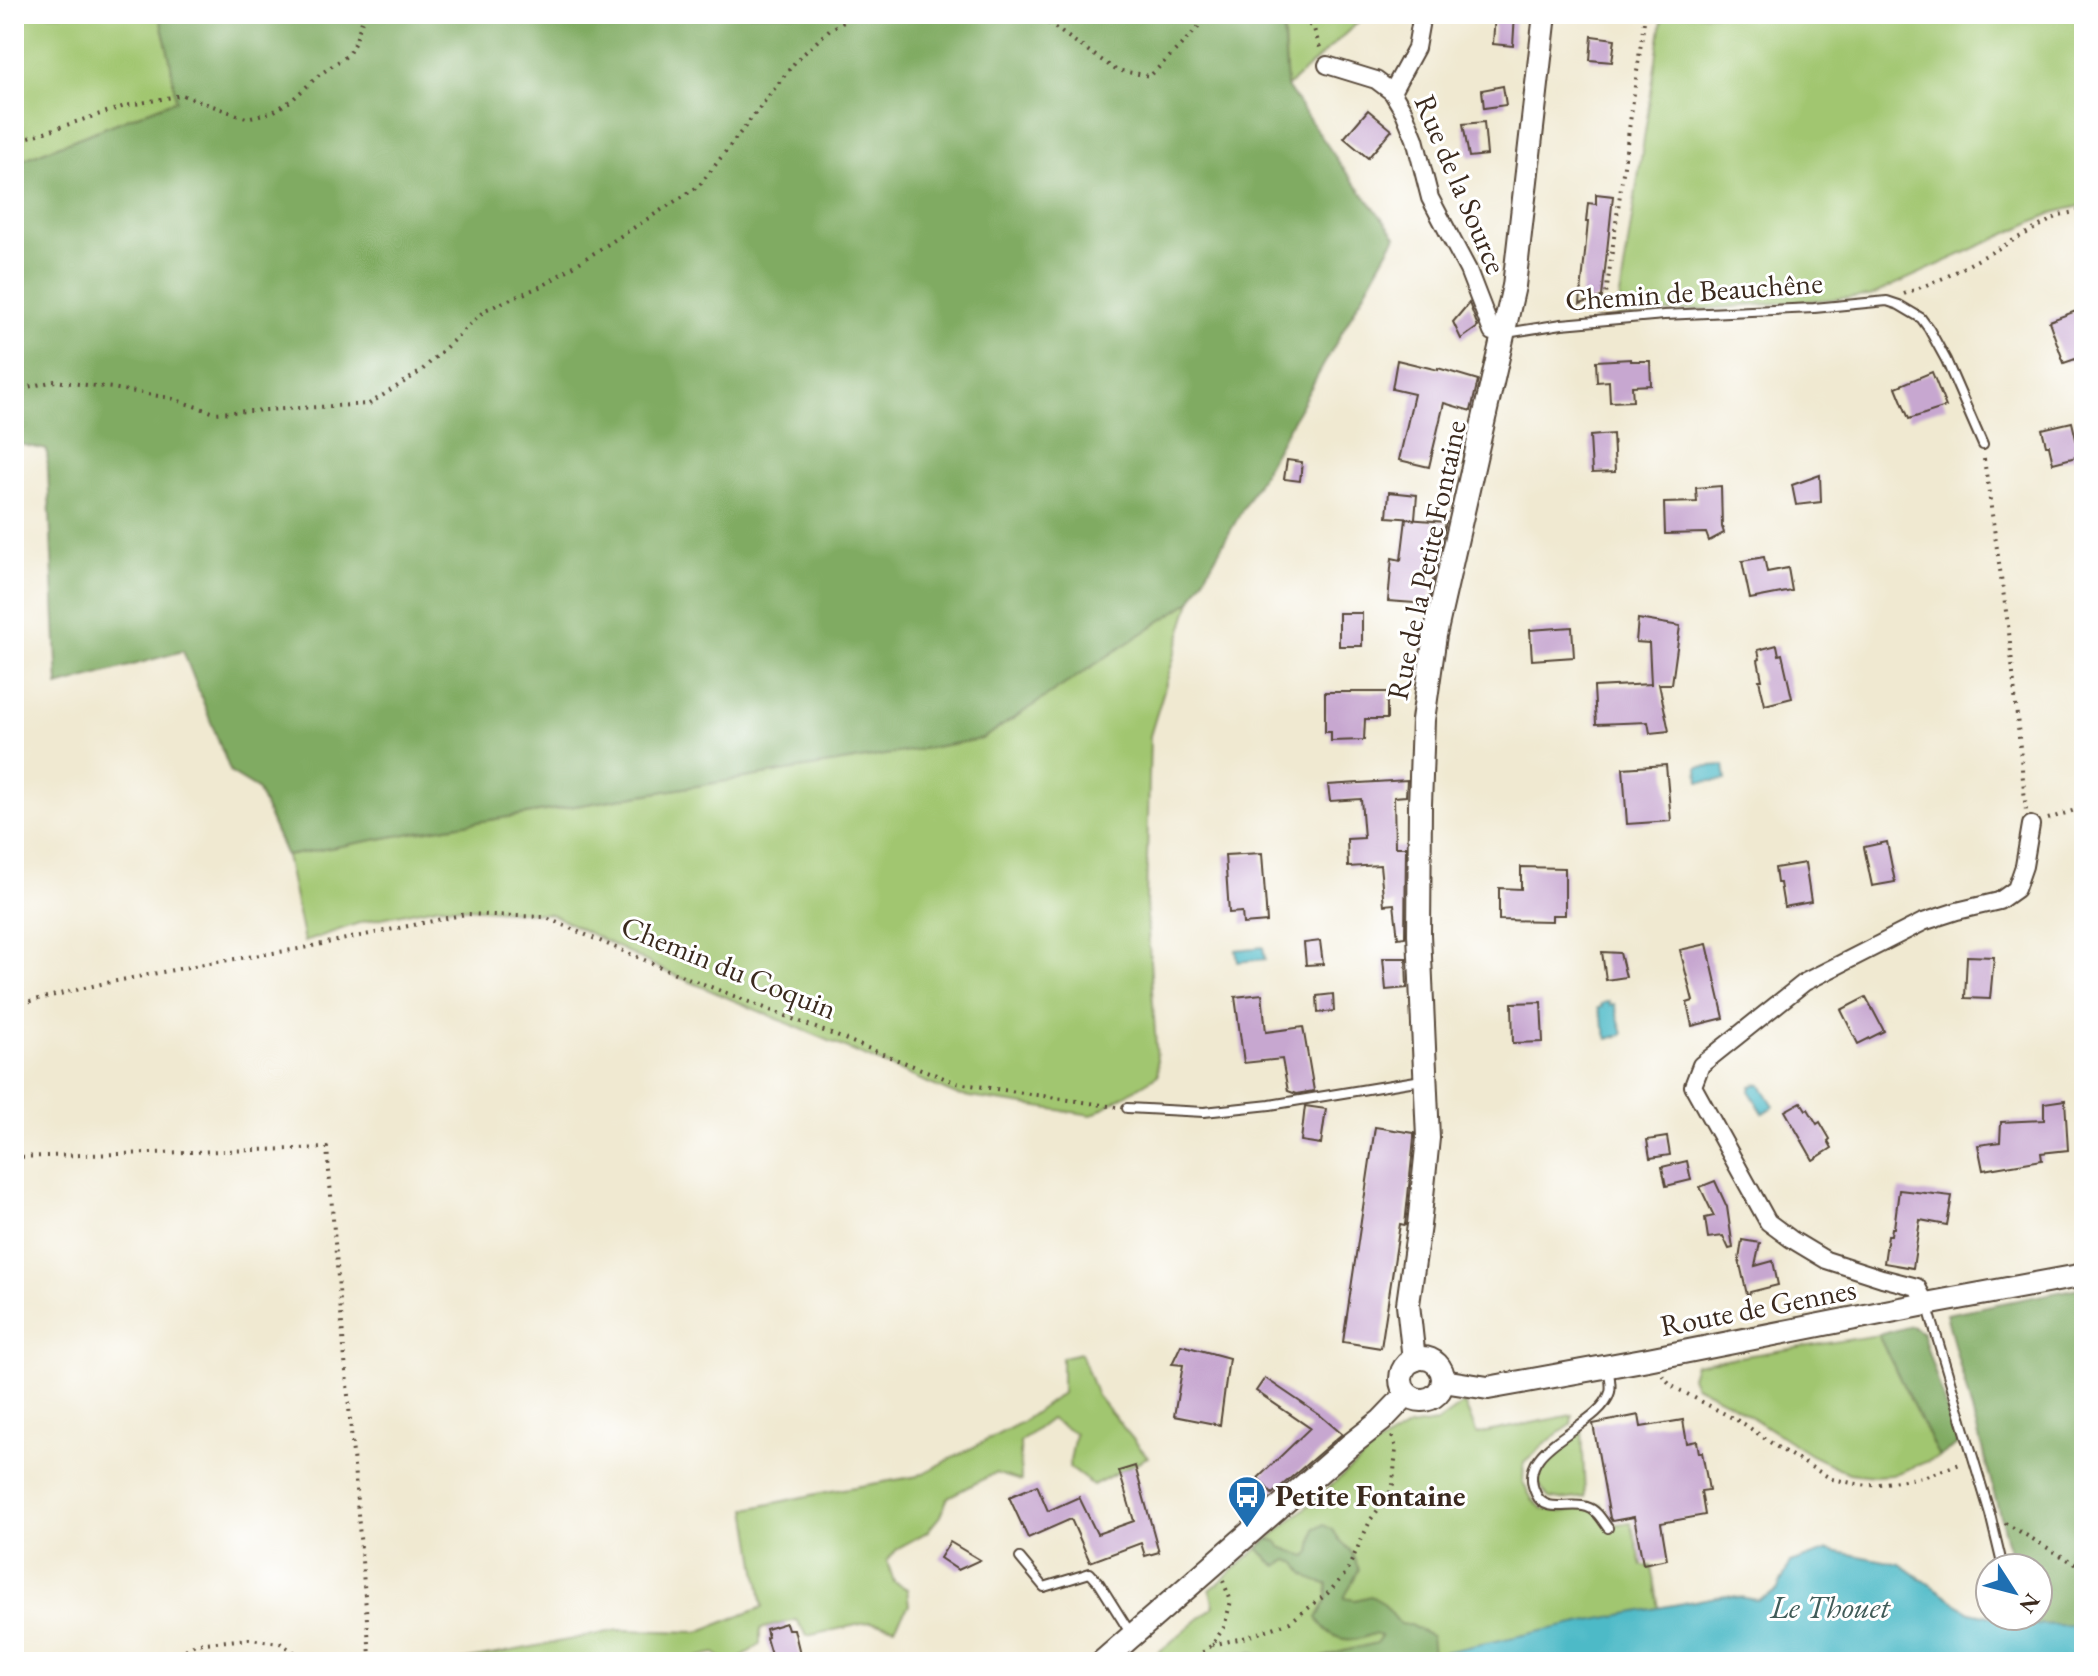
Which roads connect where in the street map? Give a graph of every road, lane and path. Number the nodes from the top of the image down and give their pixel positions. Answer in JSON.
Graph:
{"nodes":[{"id":1,"x":364,"y":14,"type":"edge"},
{"id":2,"x":860,"y":14,"type":"edge"},
{"id":3,"x":1035,"y":14,"type":"edge"},
{"id":4,"x":1207,"y":14,"type":"edge"},
{"id":5,"x":1297,"y":14,"type":"edge"},
{"id":6,"x":1422,"y":14,"type":"edge"},
{"id":7,"x":1545,"y":14,"type":"edge"},
{"id":8,"x":1645,"y":14,"type":"edge"},
{"id":9,"x":1327,"y":65,"type":"joint"},
{"id":10,"x":1392,"y":92,"type":"junction"},
{"id":11,"x":14,"y":142,"type":"edge"},
{"id":12,"x":2084,"y":210,"type":"edge"},
{"id":13,"x":1887,"y":301,"type":"junction"},
{"id":14,"x":1562,"y":324,"type":"junction"},
{"id":15,"x":1505,"y":333,"type":"junction"},
{"id":16,"x":14,"y":390,"type":"edge"},
{"id":17,"x":1983,"y":445,"type":"joint"},
{"id":18,"x":2084,"y":807,"type":"edge"},
{"id":19,"x":2031,"y":825,"type":"junction"},
{"id":20,"x":14,"y":1005,"type":"edge"},
{"id":21,"x":1427,"y":1079,"type":"junction"},
{"id":22,"x":1127,"y":1108,"type":"joint"},
{"id":23,"x":14,"y":1157,"type":"edge"},
{"id":24,"x":2084,"y":1275,"type":"edge"},
{"id":25,"x":1926,"y":1304,"type":"junction"},
{"id":26,"x":1648,"y":1359,"type":"junction"},
{"id":27,"x":1414,"y":1360,"type":"junction"},
{"id":28,"x":1608,"y":1366,"type":"junction"},
{"id":29,"x":1443,"y":1381,"type":"junction"},
{"id":30,"x":1407,"y":1394,"type":"junction"},
{"id":31,"x":1381,"y":1421,"type":"junction"},
{"id":32,"x":1973,"y":1459,"type":"junction"},
{"id":33,"x":1990,"y":1514,"type":"junction"},
{"id":34,"x":1608,"y":1528,"type":"dead end"},
{"id":35,"x":1999,"y":1552,"type":"edge"},
{"id":36,"x":1020,"y":1558,"type":"dead end"},
{"id":37,"x":1212,"y":1566,"type":"junction"},
{"id":38,"x":2084,"y":1569,"type":"edge"},
{"id":39,"x":1132,"y":1636,"type":"junction"},
{"id":40,"x":1212,"y":1645,"type":"junction"},
{"id":41,"x":165,"y":1662,"type":"edge"},
{"id":42,"x":309,"y":1662,"type":"edge"},
{"id":43,"x":359,"y":1662,"type":"edge"},
{"id":44,"x":1102,"y":1662,"type":"edge"},
{"id":45,"x":1190,"y":1662,"type":"edge"}],
"edges":[{"from":1,"to":11,"type":"path"},
{"from":2,"to":16,"type":"path"},
{"from":3,"to":4,"type":"path"},
{"from":5,"to":9,"type":"path"},
{"from":6,"to":10,"type":"street","name":"Rue de la Source"},
{"from":7,"to":15,"type":"street","name":"Rue de la Petite Fontaine"},
{"from":8,"to":14,"type":"path"},
{"from":9,"to":10,"type":"street","name":"Rue de la Source"},
{"from":10,"to":15,"type":"street","name":"Rue de la Source"},
{"from":12,"to":13,"type":"path"},
{"from":13,"to":14,"type":"lane","name":"Chemin de Beauchêne"},
{"from":13,"to":17,"type":"lane"},
{"from":14,"to":15,"type":"lane","name":"Chemin de Beauchêne"},
{"from":15,"to":21,"type":"street","name":"Rue de la Petite Fontaine"},
{"from":17,"to":19,"type":"path"},
{"from":18,"to":19,"type":"path"},
{"from":19,"to":25,"type":"street"},
{"from":20,"to":22,"type":"path","name":"Chemin du Coquin"},
{"from":21,"to":22,"type":"lane"},
{"from":21,"to":27,"type":"street","name":"Rue de la Petite Fontaine"},
{"from":23,"to":43,"type":"path"},
{"from":24,"to":25,"type":"street","name":"Route de Gennes"},
{"from":25,"to":26,"type":"street","name":"Route de Gennes"},
{"from":25,"to":32,"type":"lane"},
{"from":26,"to":28,"type":"street","name":"Route de Gennes"},
{"from":26,"to":32,"type":"path"},
{"from":27,"to":29,"type":"street"},
{"from":27,"to":30,"type":"street"},
{"from":28,"to":29,"type":"street","name":"Route de Gennes"},
{"from":28,"to":34,"type":"lane"},
{"from":29,"to":30,"type":"street"},
{"from":30,"to":31,"type":"street"},
{"from":31,"to":37,"type":"street"},
{"from":31,"to":40,"type":"path"},
{"from":32,"to":33,"type":"lane"},
{"from":33,"to":35,"type":"lane"},
{"from":33,"to":38,"type":"path"},
{"from":36,"to":39,"type":"lane"},
{"from":37,"to":39,"type":"street"},
{"from":37,"to":40,"type":"path"},
{"from":39,"to":44,"type":"street"},
{"from":40,"to":45,"type":"path"},
{"from":41,"to":42,"type":"path"}]}
